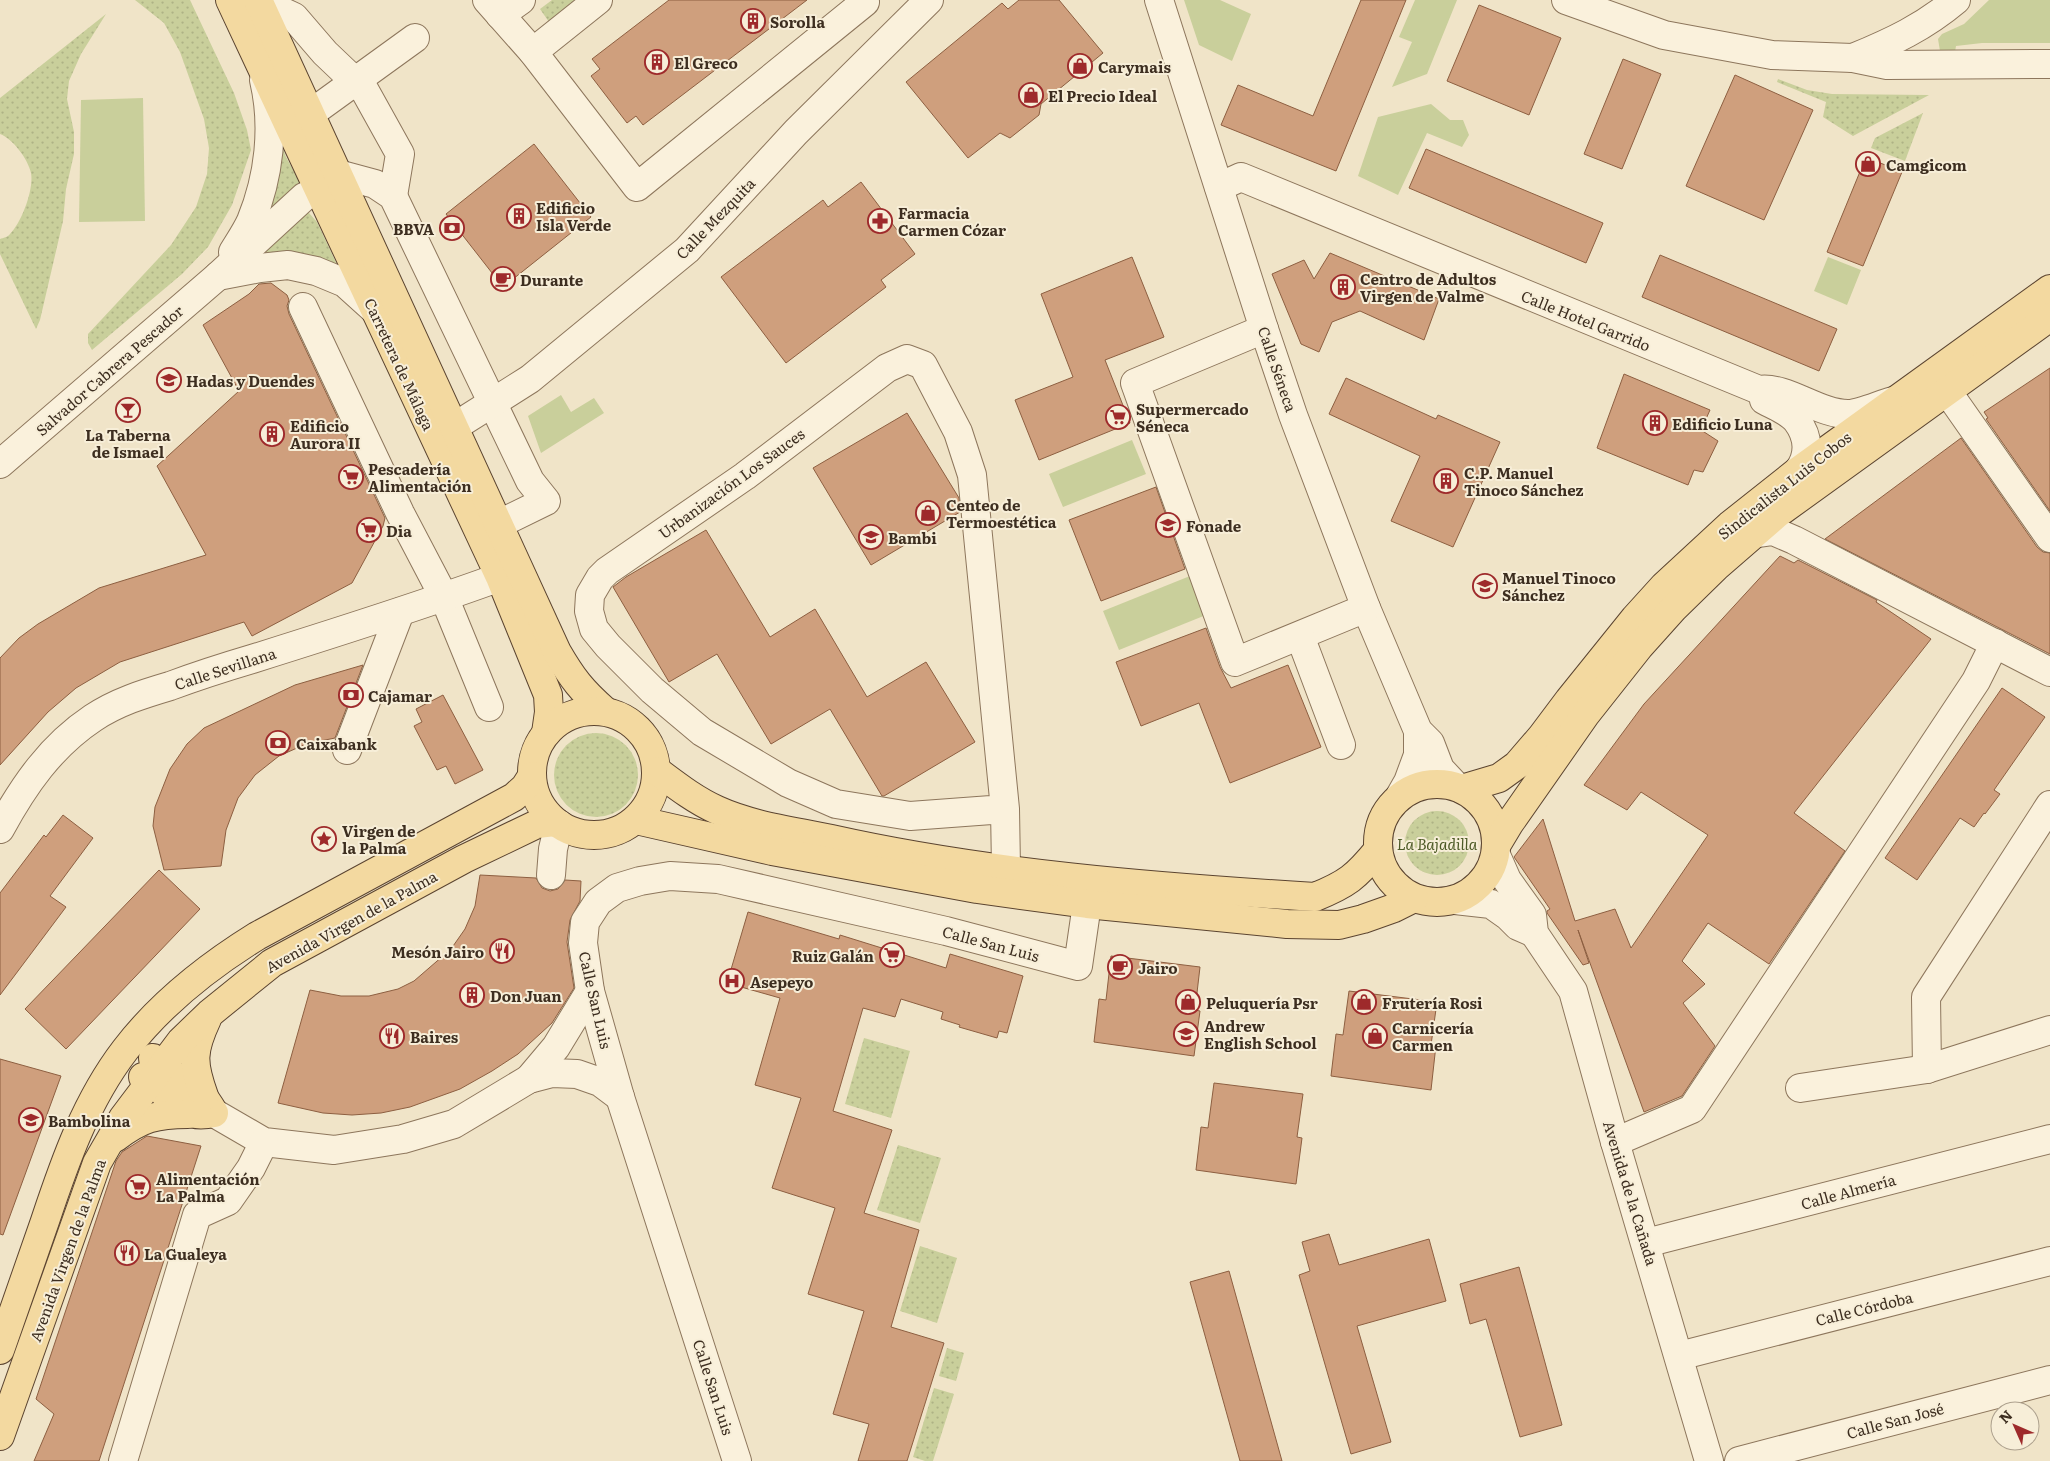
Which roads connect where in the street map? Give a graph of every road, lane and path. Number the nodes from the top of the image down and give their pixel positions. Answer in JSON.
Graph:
{"nodes":[{"id":1,"x":230,"y":0,"type":"edge"},
{"id":2,"x":598,"y":0,"type":"edge"},
{"id":3,"x":864,"y":0,"type":"edge"},
{"id":4,"x":929,"y":0,"type":"edge"},
{"id":5,"x":1159,"y":0,"type":"edge"},
{"id":6,"x":1566,"y":0,"type":"edge"},
{"id":7,"x":1956,"y":0,"type":"edge"},
{"id":8,"x":503,"y":5,"type":"edge"},
{"id":9,"x":261,"y":6,"type":"edge"},
{"id":10,"x":1935,"y":18,"type":"junction"},
{"id":11,"x":415,"y":38,"type":"dead end"},
{"id":12,"x":533,"y":52,"type":"junction"},
{"id":13,"x":1853,"y":58,"type":"junction"},
{"id":14,"x":259,"y":61,"type":"junction"},
{"id":15,"x":2050,"y":64,"type":"edge"},
{"id":16,"x":1947,"y":65,"type":"junction"},
{"id":17,"x":355,"y":82,"type":"junction"},
{"id":18,"x":310,"y":114,"type":"junction"},
{"id":19,"x":328,"y":182,"type":"junction"},
{"id":20,"x":1219,"y":187,"type":"junction"},
{"id":21,"x":393,"y":196,"type":"junction"},
{"id":22,"x":218,"y":276,"type":"junction"},
{"id":23,"x":2050,"y":289,"type":"edge"},
{"id":24,"x":303,"y":307,"type":"dead end"},
{"id":25,"x":376,"y":311,"type":"junction"},
{"id":26,"x":2049,"y":320,"type":"edge"},
{"id":27,"x":1264,"y":329,"type":"junction"},
{"id":28,"x":1759,"y":390,"type":"junction"},
{"id":29,"x":1947,"y":391,"type":"junction"},
{"id":30,"x":1897,"y":400,"type":"junction"},
{"id":31,"x":492,"y":404,"type":"junction"},
{"id":32,"x":454,"y":427,"type":"junction"},
{"id":33,"x":0,"y":464,"type":"edge"},
{"id":34,"x":1798,"y":471,"type":"junction"},
{"id":35,"x":499,"y":524,"type":"junction"},
{"id":36,"x":1752,"y":534,"type":"junction"},
{"id":37,"x":2050,"y":538,"type":"edge"},
{"id":38,"x":500,"y":577,"type":"junction"},
{"id":39,"x":444,"y":598,"type":"junction"},
{"id":40,"x":1366,"y":608,"type":"junction"},
{"id":41,"x":400,"y":612,"type":"junction"},
{"id":42,"x":1300,"y":636,"type":"junction"},
{"id":43,"x":1995,"y":643,"type":"junction"},
{"id":44,"x":2050,"y":672,"type":"edge"},
{"id":45,"x":489,"y":707,"type":"dead end"},
{"id":46,"x":605,"y":711,"type":"junction"},
{"id":47,"x":1418,"y":731,"type":"junction"},
{"id":48,"x":546,"y":733,"type":"junction"},
{"id":49,"x":1341,"y":745,"type":"dead end"},
{"id":50,"x":347,"y":750,"type":"dead end"},
{"id":51,"x":657,"y":771,"type":"junction"},
{"id":52,"x":532,"y":776,"type":"junction"},
{"id":53,"x":1459,"y":788,"type":"junction"},
{"id":54,"x":1400,"y":796,"type":"junction"},
{"id":55,"x":2050,"y":805,"type":"edge"},
{"id":56,"x":1005,"y":809,"type":"junction"},
{"id":57,"x":636,"y":820,"type":"junction"},
{"id":58,"x":557,"y":823,"type":"junction"},
{"id":59,"x":0,"y":829,"type":"edge"},
{"id":60,"x":1378,"y":850,"type":"junction"},
{"id":61,"x":1496,"y":850,"type":"junction"},
{"id":62,"x":1006,"y":868,"type":"junction"},
{"id":63,"x":551,"y":875,"type":"dead end"},
{"id":64,"x":1414,"y":898,"type":"junction"},
{"id":65,"x":1455,"y":900,"type":"junction"},
{"id":66,"x":1087,"y":904,"type":"junction"},
{"id":67,"x":1534,"y":933,"type":"junction"},
{"id":68,"x":188,"y":984,"type":"junction"},
{"id":69,"x":590,"y":990,"type":"junction"},
{"id":70,"x":209,"y":1014,"type":"junction"},
{"id":71,"x":2050,"y":1030,"type":"edge"},
{"id":72,"x":1927,"y":1069,"type":"junction"},
{"id":73,"x":156,"y":1073,"type":"junction"},
{"id":74,"x":529,"y":1079,"type":"junction"},
{"id":75,"x":1800,"y":1088,"type":"dead end"},
{"id":76,"x":620,"y":1097,"type":"junction"},
{"id":77,"x":202,"y":1108,"type":"junction"},
{"id":78,"x":82,"y":1122,"type":"junction"},
{"id":79,"x":2050,"y":1138,"type":"edge"},
{"id":80,"x":110,"y":1142,"type":"junction"},
{"id":81,"x":264,"y":1142,"type":"junction"},
{"id":82,"x":1615,"y":1142,"type":"junction"},
{"id":83,"x":1646,"y":1243,"type":"junction"},
{"id":84,"x":2050,"y":1260,"type":"edge"},
{"id":85,"x":0,"y":1350,"type":"edge"},
{"id":86,"x":1679,"y":1356,"type":"junction"},
{"id":87,"x":2050,"y":1380,"type":"edge"},
{"id":88,"x":0,"y":1436,"type":"edge"},
{"id":89,"x":123,"y":1461,"type":"edge"},
{"id":90,"x":738,"y":1461,"type":"edge"},
{"id":91,"x":1709,"y":1461,"type":"edge"},
{"id":92,"x":1739,"y":1461,"type":"edge"}],
"edges":[{"from":1,"to":14,"type":"main road","name":"Carretera de Málaga"},
{"from":2,"to":12,"type":"street"},
{"from":3,"to":12,"type":"street"},
{"from":4,"to":31,"type":"street","name":"Calle Mezquita"},
{"from":5,"to":20,"type":"street","name":"Calle Séneca"},
{"from":6,"to":13,"type":"street"},
{"from":7,"to":10,"type":"street"},
{"from":8,"to":12,"type":"street"},
{"from":9,"to":17,"type":"street"},
{"from":9,"to":18,"type":"main road","name":"Carretera de Málaga"},
{"from":10,"to":13,"type":"street"},
{"from":10,"to":16,"type":"street"},
{"from":11,"to":17,"type":"street"},
{"from":13,"to":16,"type":"street"},
{"from":14,"to":19,"type":"main road","name":"Carretera de Málaga"},
{"from":14,"to":22,"type":"street","name":"Salvador Cabrera Pescador"},
{"from":15,"to":16,"type":"street"},
{"from":17,"to":18,"type":"street"},
{"from":17,"to":21,"type":"street"},
{"from":18,"to":19,"type":"main road","name":"Carretera de Málaga"},
{"from":19,"to":21,"type":"street"},
{"from":19,"to":22,"type":"street","name":"Salvador Cabrera Pescador"},
{"from":19,"to":25,"type":"main road","name":"Carretera de Málaga"},
{"from":19,"to":32,"type":"main road","name":"Carretera de Málaga"},
{"from":20,"to":27,"type":"street","name":"Calle Séneca"},
{"from":20,"to":28,"type":"street","name":"Calle Hotel Garrido"},
{"from":21,"to":31,"type":"street"},
{"from":22,"to":25,"type":"street","name":"Salvador Cabrera Pescador"},
{"from":22,"to":33,"type":"street","name":"Salvador Cabrera Pescador"},
{"from":23,"to":30,"type":"main road","name":"Sindicalista Luis Cobos"},
{"from":24,"to":39,"type":"street"},
{"from":25,"to":38,"type":"main road","name":"Carretera de Málaga"},
{"from":26,"to":29,"type":"main road","name":"Sindicalista Luis Cobos"},
{"from":27,"to":40,"type":"street","name":"Calle Séneca"},
{"from":27,"to":42,"type":"street"},
{"from":28,"to":30,"type":"street","name":"Calle Hotel Garrido"},
{"from":28,"to":34,"type":"street","name":"Calle Hotel Garrido"},
{"from":29,"to":36,"type":"main road","name":"Sindicalista Luis Cobos"},
{"from":29,"to":37,"type":"street"},
{"from":30,"to":34,"type":"main road","name":"Sindicalista Luis Cobos"},
{"from":31,"to":32,"type":"street","name":"Calle Mezquita"},
{"from":31,"to":35,"type":"street"},
{"from":32,"to":35,"type":"main road","name":"Carretera de Málaga"},
{"from":34,"to":53,"type":"main road","name":"Sindicalista Luis Cobos"},
{"from":35,"to":46,"type":"main road","name":"Carretera de Málaga"},
{"from":36,"to":43,"type":"street"},
{"from":36,"to":61,"type":"main road","name":"Sindicalista Luis Cobos"},
{"from":38,"to":39,"type":"street","name":"Calle Sevillana"},
{"from":38,"to":48,"type":"main road","name":"Carretera de Málaga"},
{"from":39,"to":41,"type":"street","name":"Calle Sevillana"},
{"from":39,"to":45,"type":"street"},
{"from":40,"to":42,"type":"street"},
{"from":40,"to":47,"type":"street","name":"Calle Séneca"},
{"from":41,"to":50,"type":"street"},
{"from":41,"to":59,"type":"street","name":"Calle Sevillana"},
{"from":42,"to":49,"type":"street"},
{"from":43,"to":44,"type":"street"},
{"from":43,"to":82,"type":"street"},
{"from":46,"to":48,"type":"main road"},
{"from":46,"to":51,"type":"main road"},
{"from":47,"to":53,"type":"street","name":"Calle Séneca"},
{"from":47,"to":54,"type":"street","name":"Calle Séneca"},
{"from":48,"to":52,"type":"main road"},
{"from":51,"to":57,"type":"main road"},
{"from":51,"to":62,"type":"main road"},
{"from":52,"to":58,"type":"main road"},
{"from":52,"to":68,"type":"main road","name":"Avenida Virgen de la Palma"},
{"from":53,"to":54,"type":"main road"},
{"from":53,"to":61,"type":"main road"},
{"from":54,"to":60,"type":"main road"},
{"from":55,"to":72,"type":"street"},
{"from":56,"to":56,"type":"street","name":"Urbanización Los Sauces"},
{"from":56,"to":62,"type":"street","name":"Urbanización Los Sauces"},
{"from":57,"to":58,"type":"main road"},
{"from":57,"to":66,"type":"main road"},
{"from":58,"to":63,"type":"street"},
{"from":58,"to":70,"type":"main road","name":"Avenida Virgen de la Palma"},
{"from":60,"to":62,"type":"main road"},
{"from":60,"to":64,"type":"main road"},
{"from":61,"to":65,"type":"main road"},
{"from":61,"to":67,"type":"street","name":"Avenida de la Cañada"},
{"from":64,"to":65,"type":"main road"},
{"from":64,"to":66,"type":"main road"},
{"from":65,"to":67,"type":"street","name":"Avenida de la Cañada"},
{"from":66,"to":69,"type":"street","name":"Calle San Luis"},
{"from":67,"to":82,"type":"street","name":"Avenida de la Cañada"},
{"from":68,"to":73,"type":"main road"},
{"from":68,"to":78,"type":"main road","name":"Avenida Virgen de la Palma"},
{"from":69,"to":74,"type":"street"},
{"from":69,"to":76,"type":"street","name":"Calle San Luis"},
{"from":70,"to":73,"type":"main road","name":"Avenida Virgen de la Palma"},
{"from":70,"to":77,"type":"main road"},
{"from":71,"to":72,"type":"street"},
{"from":72,"to":75,"type":"street"},
{"from":73,"to":77,"type":"main road"},
{"from":73,"to":78,"type":"main road"},
{"from":73,"to":80,"type":"main road","name":"Avenida Virgen de la Palma"},
{"from":74,"to":76,"type":"street"},
{"from":74,"to":81,"type":"street"},
{"from":76,"to":90,"type":"street","name":"Calle San Luis"},
{"from":77,"to":80,"type":"main road"},
{"from":77,"to":81,"type":"street"},
{"from":78,"to":85,"type":"main road","name":"Avenida Virgen de la Palma"},
{"from":79,"to":83,"type":"street","name":"Calle Almería"},
{"from":80,"to":88,"type":"main road","name":"Avenida Virgen de la Palma"},
{"from":81,"to":89,"type":"street"},
{"from":82,"to":83,"type":"street","name":"Avenida de la Cañada"},
{"from":83,"to":86,"type":"street","name":"Avenida de la Cañada"},
{"from":84,"to":86,"type":"street","name":"Calle Córdoba"},
{"from":86,"to":91,"type":"street","name":"Avenida de la Cañada"},
{"from":87,"to":92,"type":"street","name":"Calle San José"}]}
